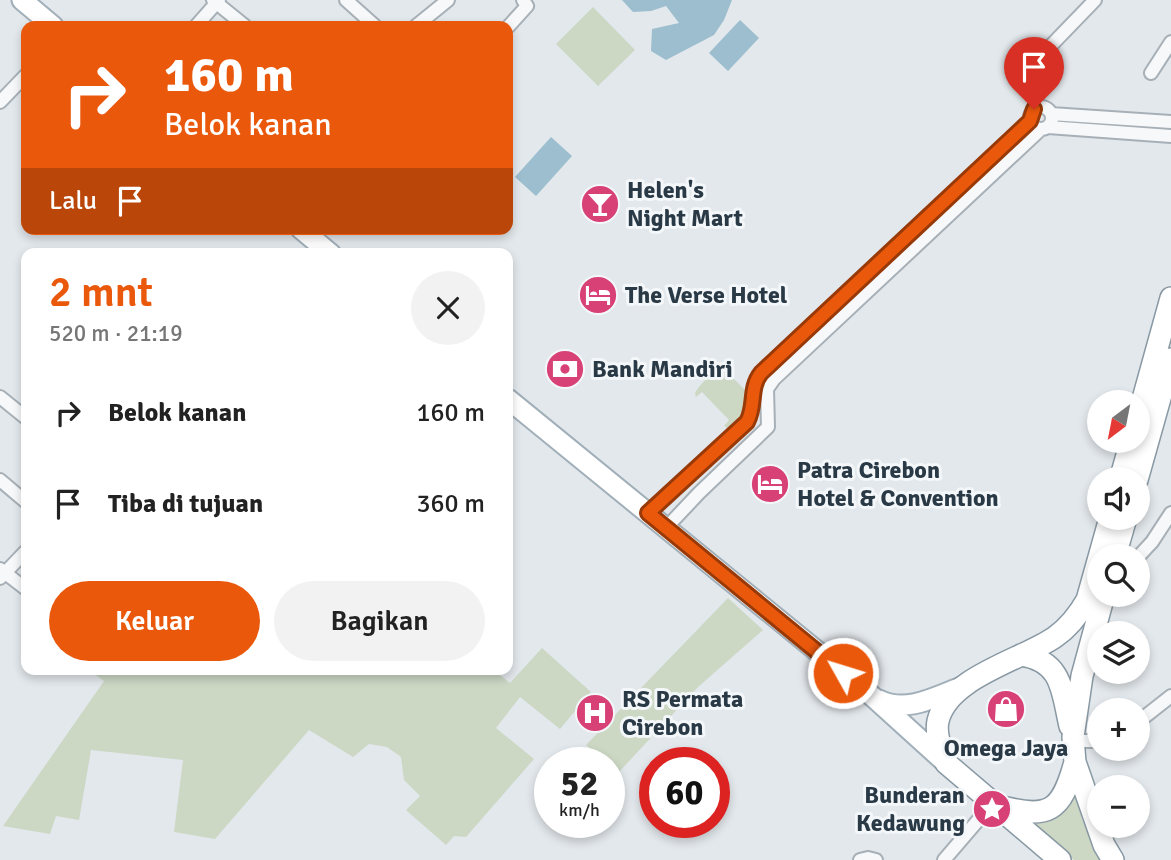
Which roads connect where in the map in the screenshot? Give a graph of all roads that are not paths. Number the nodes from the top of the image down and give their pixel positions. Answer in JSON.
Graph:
{"nodes":[{"id":1,"x":22,"y":0,"type":"edge"},
{"id":2,"x":346,"y":0,"type":"edge"},
{"id":3,"x":448,"y":0,"type":"edge"},
{"id":4,"x":523,"y":0,"type":"edge"},
{"id":5,"x":1095,"y":0,"type":"edge"},
{"id":6,"x":216,"y":1,"type":"edge"},
{"id":7,"x":47,"y":21,"type":"edge"},
{"id":8,"x":200,"y":21,"type":"edge"},
{"id":9,"x":239,"y":21,"type":"edge"},
{"id":10,"x":369,"y":21,"type":"edge"},
{"id":11,"x":427,"y":21,"type":"edge"},
{"id":12,"x":513,"y":21,"type":"edge"},
{"id":13,"x":1171,"y":42,"type":"edge"},
{"id":14,"x":1037,"y":60,"type":"dead end"},
{"id":15,"x":1151,"y":73,"type":"dead end"},
{"id":16,"x":21,"y":80,"type":"edge"},
{"id":17,"x":0,"y":102,"type":"edge"},
{"id":18,"x":1042,"y":123,"type":"junction"},
{"id":19,"x":1171,"y":123,"type":"edge"},
{"id":20,"x":1171,"y":135,"type":"edge"},
{"id":21,"x":1171,"y":298,"type":"edge"},
{"id":22,"x":834,"y":314,"type":"junction"},
{"id":23,"x":1162,"y":371,"type":"edge"},
{"id":24,"x":1150,"y":394,"type":"edge"},
{"id":25,"x":0,"y":397,"type":"edge"},
{"id":26,"x":513,"y":402,"type":"edge"},
{"id":27,"x":21,"y":414,"type":"edge"},
{"id":28,"x":1133,"y":467,"type":"edge"},
{"id":29,"x":0,"y":480,"type":"edge"},
{"id":30,"x":21,"y":498,"type":"edge"},
{"id":31,"x":659,"y":503,"type":"junction"},
{"id":32,"x":1171,"y":513,"type":"edge"},
{"id":33,"x":677,"y":516,"type":"junction"},
{"id":34,"x":1107,"y":530,"type":"edge"},
{"id":35,"x":1150,"y":544,"type":"edge"},
{"id":36,"x":21,"y":556,"type":"edge"},
{"id":37,"x":2,"y":573,"type":"edge"},
{"id":38,"x":21,"y":586,"type":"edge"},
{"id":39,"x":1101,"y":607,"type":"edge"},
{"id":40,"x":1021,"y":655,"type":"junction"},
{"id":41,"x":964,"y":686,"type":"junction"},
{"id":42,"x":872,"y":696,"type":"junction"},
{"id":43,"x":1171,"y":696,"type":"edge"},
{"id":44,"x":1150,"y":713,"type":"edge"},
{"id":45,"x":1087,"y":744,"type":"edge"},
{"id":46,"x":1074,"y":747,"type":"junction"},
{"id":47,"x":946,"y":763,"type":"junction"},
{"id":48,"x":992,"y":804,"type":"junction"},
{"id":49,"x":860,"y":860,"type":"edge"},
{"id":50,"x":876,"y":860,"type":"edge"},
{"id":51,"x":944,"y":860,"type":"edge"},
{"id":52,"x":1060,"y":860,"type":"edge"},
{"id":53,"x":1113,"y":860,"type":"edge"}],
"edges":[{"from":1,"to":7,"type":"main road"},
{"from":2,"to":10,"type":"street"},
{"from":3,"to":11,"type":"street"},
{"from":4,"to":12,"type":"street"},
{"from":5,"to":14,"type":"street"},
{"from":6,"to":8,"type":"street"},
{"from":6,"to":9,"type":"street"},
{"from":13,"to":15,"type":"street"},
{"from":16,"to":17,"type":"street"},
{"from":18,"to":19,"type":"street"},
{"from":18,"to":20,"type":"street"},
{"from":18,"to":22,"type":"street"},
{"from":19,"to":20,"type":"street"},
{"from":21,"to":23,"type":"highway"},
{"from":22,"to":31,"type":"street"},
{"from":22,"to":33,"type":"street"},
{"from":23,"to":24,"type":"highway"},
{"from":23,"to":28,"type":"highway"},
{"from":25,"to":27,"type":"street"},
{"from":26,"to":31,"type":"main road"},
{"from":29,"to":30,"type":"street"},
{"from":31,"to":33,"type":"main road"},
{"from":32,"to":35,"type":"street"},
{"from":33,"to":42,"type":"main road"},
{"from":34,"to":40,"type":"highway"},
{"from":36,"to":37,"type":"street"},
{"from":37,"to":38,"type":"street"},
{"from":39,"to":46,"type":"highway"},
{"from":40,"to":41,"type":"highway"},
{"from":40,"to":46,"type":"highway"},
{"from":41,"to":42,"type":"main road"},
{"from":41,"to":47,"type":"highway"},
{"from":42,"to":47,"type":"main road"},
{"from":43,"to":44,"type":"street"},
{"from":45,"to":46,"type":"street"},
{"from":46,"to":48,"type":"highway"},
{"from":46,"to":53,"type":"highway"},
{"from":47,"to":48,"type":"highway"},
{"from":48,"to":51,"type":"street"},
{"from":48,"to":52,"type":"highway"},
{"from":49,"to":50,"type":"street"}]}
